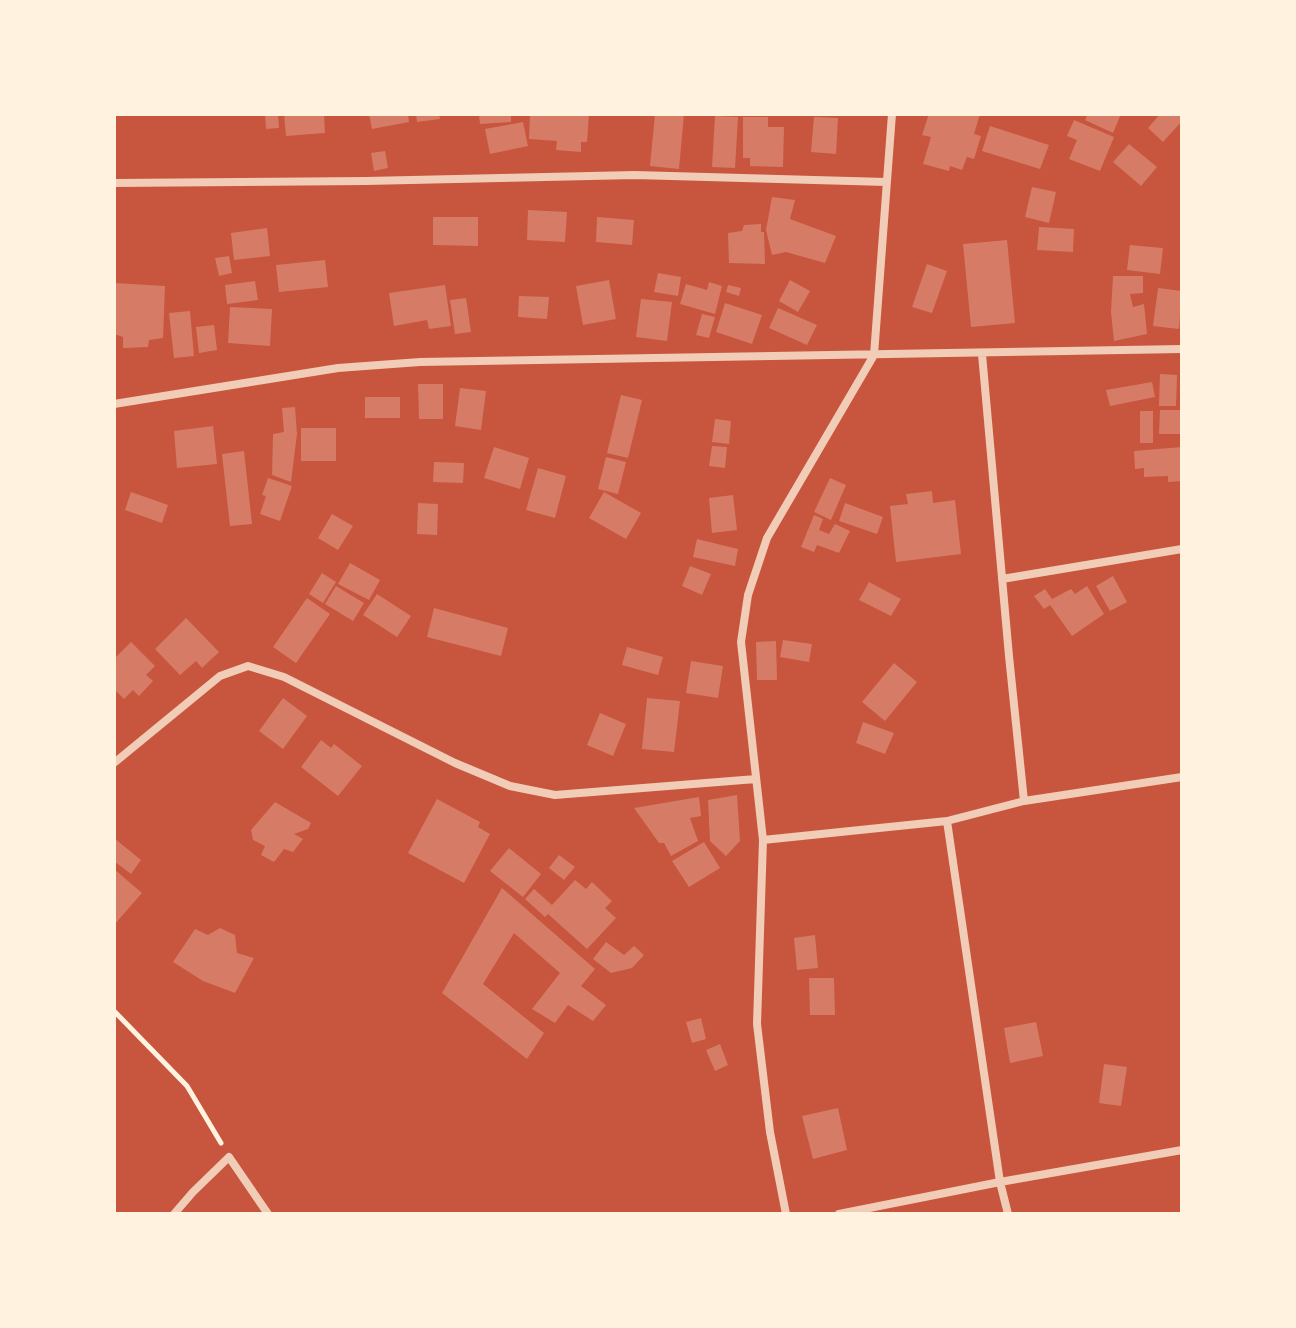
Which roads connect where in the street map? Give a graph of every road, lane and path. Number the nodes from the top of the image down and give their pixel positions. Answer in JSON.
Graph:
{"nodes":[{"id":1,"x":892,"y":114,"type":"edge"},
{"id":2,"x":886,"y":182,"type":"junction"},
{"id":3,"x":114,"y":183,"type":"edge"},
{"id":4,"x":1182,"y":349,"type":"edge"},
{"id":5,"x":982,"y":354,"type":"junction"},
{"id":6,"x":874,"y":355,"type":"junction"},
{"id":7,"x":114,"y":404,"type":"edge"},
{"id":8,"x":1182,"y":549,"type":"edge"},
{"id":9,"x":1002,"y":579,"type":"junction"},
{"id":10,"x":114,"y":763,"type":"edge"},
{"id":11,"x":1182,"y":777,"type":"edge"},
{"id":12,"x":756,"y":779,"type":"junction"},
{"id":13,"x":1024,"y":801,"type":"junction"},
{"id":14,"x":947,"y":821,"type":"junction"},
{"id":15,"x":763,"y":840,"type":"junction"},
{"id":16,"x":114,"y":1011,"type":"edge"},
{"id":17,"x":1182,"y":1150,"type":"edge"},
{"id":18,"x":229,"y":1157,"type":"junction"},
{"id":19,"x":1000,"y":1182,"type":"junction"},
{"id":20,"x":174,"y":1214,"type":"edge"},
{"id":21,"x":268,"y":1214,"type":"edge"},
{"id":22,"x":786,"y":1214,"type":"edge"},
{"id":23,"x":839,"y":1214,"type":"edge"},
{"id":24,"x":1008,"y":1214,"type":"edge"}],
"edges":[{"from":1,"to":2,"type":"street"},
{"from":2,"to":3,"type":"street"},
{"from":2,"to":6,"type":"street"},
{"from":4,"to":5,"type":"street"},
{"from":5,"to":6,"type":"street"},
{"from":5,"to":9,"type":"street"},
{"from":6,"to":7,"type":"street"},
{"from":6,"to":12,"type":"street"},
{"from":8,"to":9,"type":"street"},
{"from":9,"to":13,"type":"street"},
{"from":10,"to":12,"type":"street"},
{"from":11,"to":13,"type":"street"},
{"from":12,"to":15,"type":"street"},
{"from":13,"to":14,"type":"street"},
{"from":14,"to":15,"type":"street"},
{"from":14,"to":19,"type":"street"},
{"from":15,"to":22,"type":"street"},
{"from":16,"to":18,"type":"path"},
{"from":17,"to":19,"type":"street"},
{"from":18,"to":20,"type":"street"},
{"from":18,"to":21,"type":"street"},
{"from":19,"to":23,"type":"street"},
{"from":19,"to":24,"type":"street"}]}
